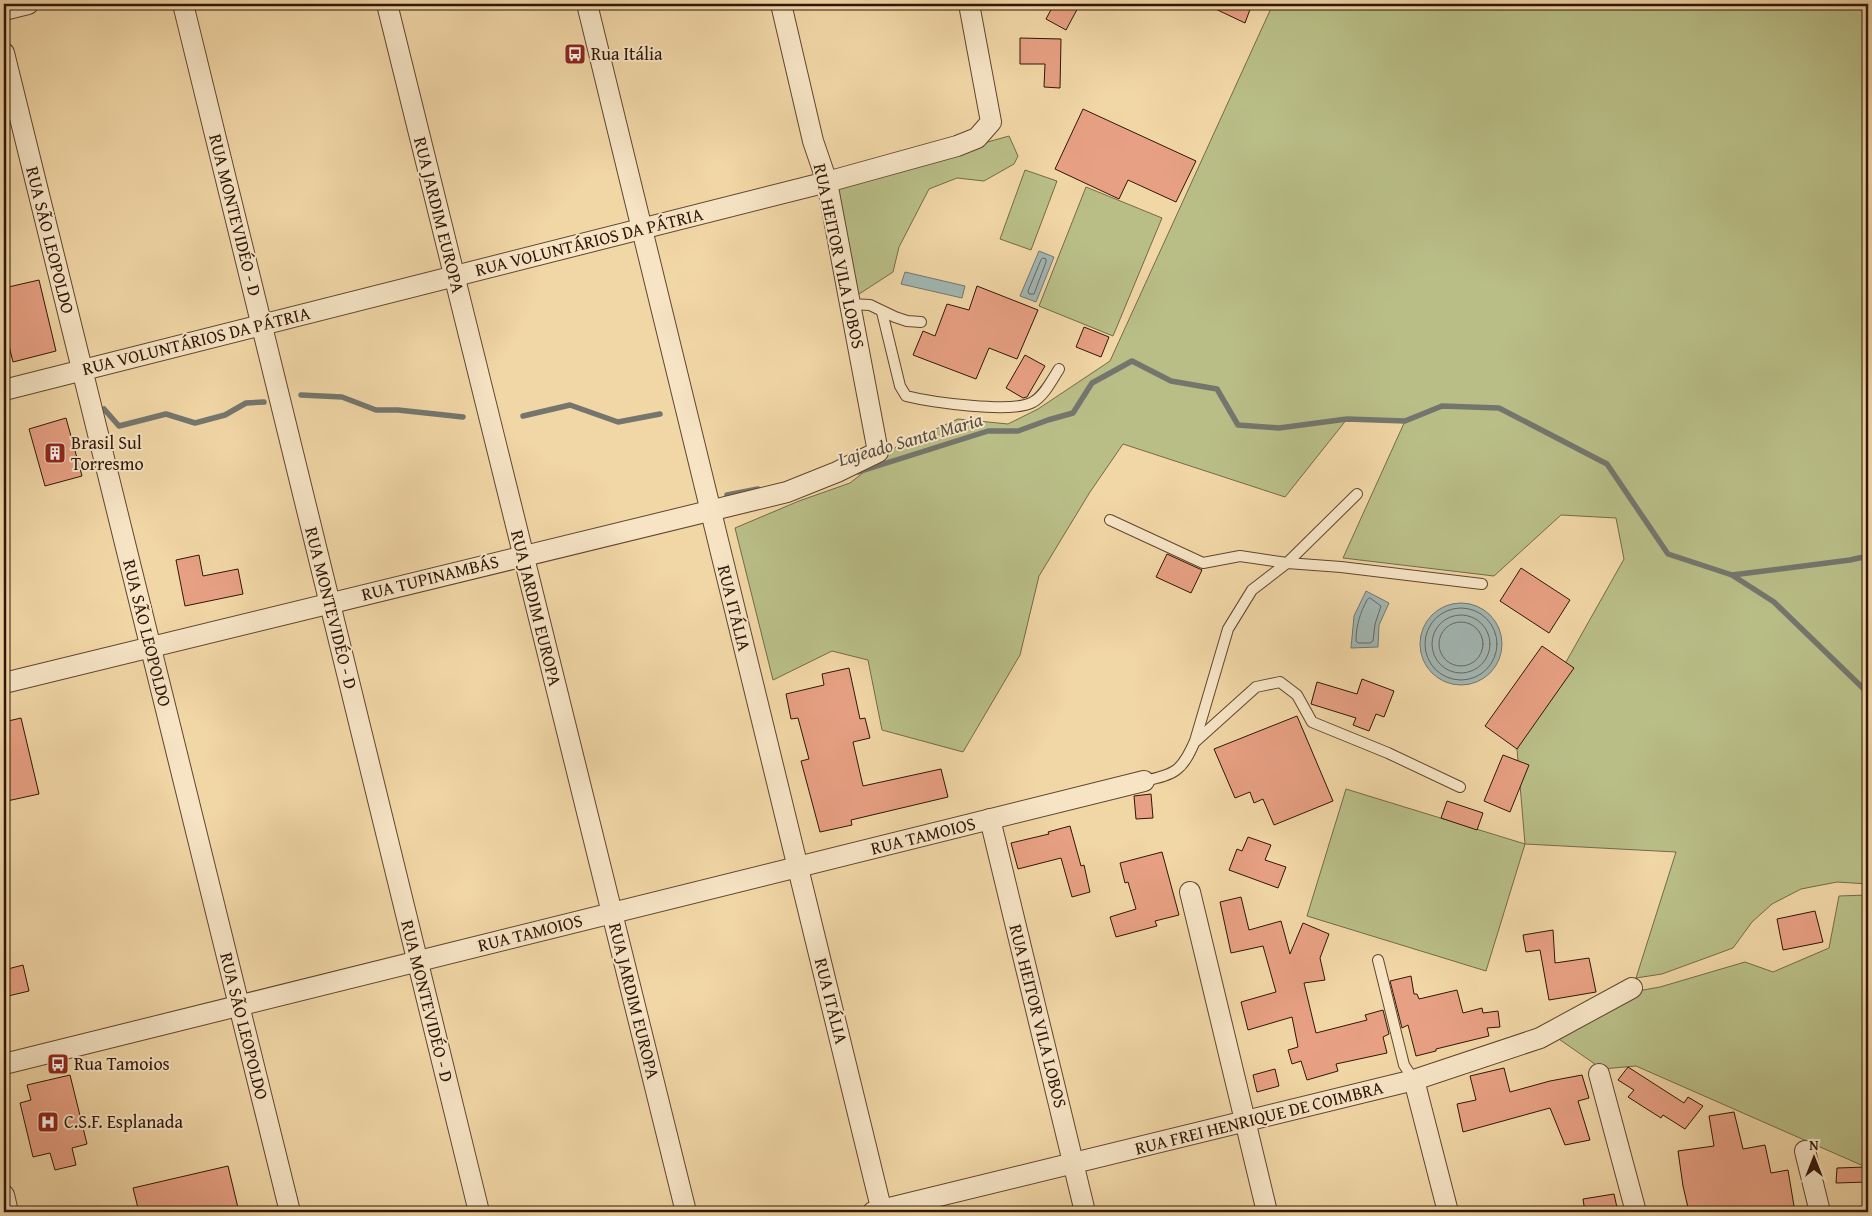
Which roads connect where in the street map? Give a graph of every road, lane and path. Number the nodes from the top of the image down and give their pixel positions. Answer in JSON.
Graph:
{"nodes":[{"id":1,"x":28,"y":4,"type":"edge"},
{"id":2,"x":183,"y":4,"type":"edge"},
{"id":3,"x":387,"y":4,"type":"edge"},
{"id":4,"x":586,"y":4,"type":"edge"},
{"id":5,"x":781,"y":4,"type":"edge"},
{"id":6,"x":969,"y":4,"type":"edge"},
{"id":7,"x":4,"y":10,"type":"edge"},
{"id":8,"x":4,"y":53,"type":"edge"},
{"id":9,"x":827,"y":182,"type":"junction"},
{"id":10,"x":642,"y":229,"type":"junction"},
{"id":11,"x":454,"y":276,"type":"junction"},
{"id":12,"x":850,"y":304,"type":"junction"},
{"id":13,"x":882,"y":312,"type":"junction"},
{"id":14,"x":920,"y":322,"type":"dead end"},
{"id":15,"x":262,"y":325,"type":"junction"},
{"id":16,"x":1059,"y":369,"type":"dead end"},
{"id":17,"x":82,"y":370,"type":"junction"},
{"id":18,"x":4,"y":390,"type":"edge"},
{"id":19,"x":878,"y":452,"type":"joint"},
{"id":20,"x":1357,"y":494,"type":"dead end"},
{"id":21,"x":710,"y":510,"type":"junction"},
{"id":22,"x":1110,"y":520,"type":"dead end"},
{"id":23,"x":523,"y":555,"type":"junction"},
{"id":24,"x":1287,"y":563,"type":"junction"},
{"id":25,"x":1482,"y":584,"type":"dead end"},
{"id":26,"x":330,"y":603,"type":"junction"},
{"id":27,"x":150,"y":647,"type":"junction"},
{"id":28,"x":4,"y":682,"type":"edge"},
{"id":29,"x":1195,"y":741,"type":"junction"},
{"id":30,"x":1144,"y":781,"type":"joint"},
{"id":31,"x":1460,"y":787,"type":"dead end"},
{"id":32,"x":990,"y":819,"type":"junction"},
{"id":33,"x":798,"y":867,"type":"junction"},
{"id":34,"x":1190,"y":892,"type":"dead end"},
{"id":35,"x":612,"y":913,"type":"junction"},
{"id":36,"x":1378,"y":960,"type":"dead end"},
{"id":37,"x":418,"y":961,"type":"junction"},
{"id":38,"x":1632,"y":988,"type":"dead end"},
{"id":39,"x":239,"y":1006,"type":"junction"},
{"id":40,"x":4,"y":1064,"type":"edge"},
{"id":41,"x":1599,"y":1074,"type":"dead end"},
{"id":42,"x":1414,"y":1080,"type":"junction"},
{"id":43,"x":1246,"y":1122,"type":"junction"},
{"id":44,"x":1805,"y":1151,"type":"dead end"},
{"id":45,"x":1074,"y":1163,"type":"junction"},
{"id":46,"x":4,"y":1194,"type":"edge"},
{"id":47,"x":8,"y":1212,"type":"edge"},
{"id":48,"x":290,"y":1212,"type":"edge"},
{"id":49,"x":479,"y":1212,"type":"edge"},
{"id":50,"x":686,"y":1212,"type":"edge"},
{"id":51,"x":879,"y":1212,"type":"edge"},
{"id":52,"x":1085,"y":1212,"type":"edge"},
{"id":53,"x":1267,"y":1212,"type":"edge"},
{"id":54,"x":1448,"y":1212,"type":"edge"},
{"id":55,"x":1636,"y":1212,"type":"edge"},
{"id":56,"x":1820,"y":1212,"type":"edge"}],
"edges":[{"from":1,"to":7,"type":"street"},
{"from":2,"to":15,"type":"street","name":"RUA MONTEVIDÉO - D"},
{"from":3,"to":11,"type":"street","name":"RUA JARDIM EUROPA"},
{"from":4,"to":10,"type":"street","name":"RUA ITÁLIA"},
{"from":5,"to":9,"type":"street","name":"RUA HEITOR VILA LOBOS"},
{"from":6,"to":9,"type":"street","name":"RUA VOLUNTÁRIOS DA PÁTRIA"},
{"from":8,"to":17,"type":"street","name":"RUA SÃO LEOPOLDO"},
{"from":9,"to":10,"type":"street","name":"RUA VOLUNTÁRIOS DA PÁTRIA"},
{"from":9,"to":12,"type":"street","name":"RUA HEITOR VILA LOBOS"},
{"from":10,"to":11,"type":"street","name":"RUA VOLUNTÁRIOS DA PÁTRIA"},
{"from":10,"to":21,"type":"street","name":"RUA ITÁLIA"},
{"from":11,"to":15,"type":"street","name":"RUA VOLUNTÁRIOS DA PÁTRIA"},
{"from":11,"to":23,"type":"street","name":"RUA JARDIM EUROPA"},
{"from":12,"to":13,"type":"lane"},
{"from":12,"to":19,"type":"street","name":"RUA HEITOR VILA LOBOS"},
{"from":13,"to":14,"type":"lane"},
{"from":13,"to":16,"type":"lane"},
{"from":15,"to":17,"type":"street","name":"RUA VOLUNTÁRIOS DA PÁTRIA"},
{"from":15,"to":26,"type":"street","name":"RUA MONTEVIDÉO - D"},
{"from":17,"to":18,"type":"street","name":"RUA VOLUNTÁRIOS DA PÁTRIA"},
{"from":17,"to":27,"type":"street","name":"RUA SÃO LEOPOLDO"},
{"from":19,"to":21,"type":"street","name":"RUA TUPINAMBÁS"},
{"from":20,"to":24,"type":"lane"},
{"from":21,"to":23,"type":"street","name":"RUA TUPINAMBÁS"},
{"from":21,"to":33,"type":"street","name":"RUA ITÁLIA"},
{"from":22,"to":24,"type":"lane"},
{"from":23,"to":26,"type":"street","name":"RUA TUPINAMBÁS"},
{"from":23,"to":35,"type":"street","name":"RUA JARDIM EUROPA"},
{"from":24,"to":25,"type":"lane"},
{"from":24,"to":29,"type":"lane"},
{"from":26,"to":27,"type":"street","name":"RUA TUPINAMBÁS"},
{"from":26,"to":37,"type":"street","name":"RUA MONTEVIDÉO - D"},
{"from":27,"to":28,"type":"street","name":"RUA TUPINAMBÁS"},
{"from":27,"to":39,"type":"street","name":"RUA SÃO LEOPOLDO"},
{"from":29,"to":30,"type":"lane"},
{"from":29,"to":31,"type":"lane"},
{"from":30,"to":32,"type":"street","name":"RUA TAMOIOS"},
{"from":32,"to":33,"type":"street","name":"RUA TAMOIOS"},
{"from":32,"to":45,"type":"street","name":"RUA HEITOR VILA LOBOS"},
{"from":33,"to":35,"type":"street","name":"RUA TAMOIOS"},
{"from":33,"to":51,"type":"street","name":"RUA ITÁLIA"},
{"from":34,"to":43,"type":"street"},
{"from":35,"to":37,"type":"street","name":"RUA TAMOIOS"},
{"from":35,"to":50,"type":"street","name":"RUA JARDIM EUROPA"},
{"from":36,"to":42,"type":"lane"},
{"from":37,"to":39,"type":"street","name":"RUA TAMOIOS"},
{"from":37,"to":49,"type":"street","name":"RUA MONTEVIDÉO - D"},
{"from":38,"to":42,"type":"street","name":"RUA FREI HENRIQUE DE COIMBRA"},
{"from":39,"to":40,"type":"street","name":"RUA TAMOIOS"},
{"from":39,"to":48,"type":"street","name":"RUA SÃO LEOPOLDO"},
{"from":41,"to":55,"type":"street"},
{"from":42,"to":43,"type":"street","name":"RUA FREI HENRIQUE DE COIMBRA"},
{"from":42,"to":54,"type":"street"},
{"from":43,"to":45,"type":"street","name":"RUA FREI HENRIQUE DE COIMBRA"},
{"from":43,"to":53,"type":"street"},
{"from":44,"to":56,"type":"street"},
{"from":45,"to":51,"type":"street","name":"RUA FREI HENRIQUE DE COIMBRA"},
{"from":45,"to":52,"type":"street","name":"RUA HEITOR VILA LOBOS"},
{"from":46,"to":47,"type":"street"}]}
